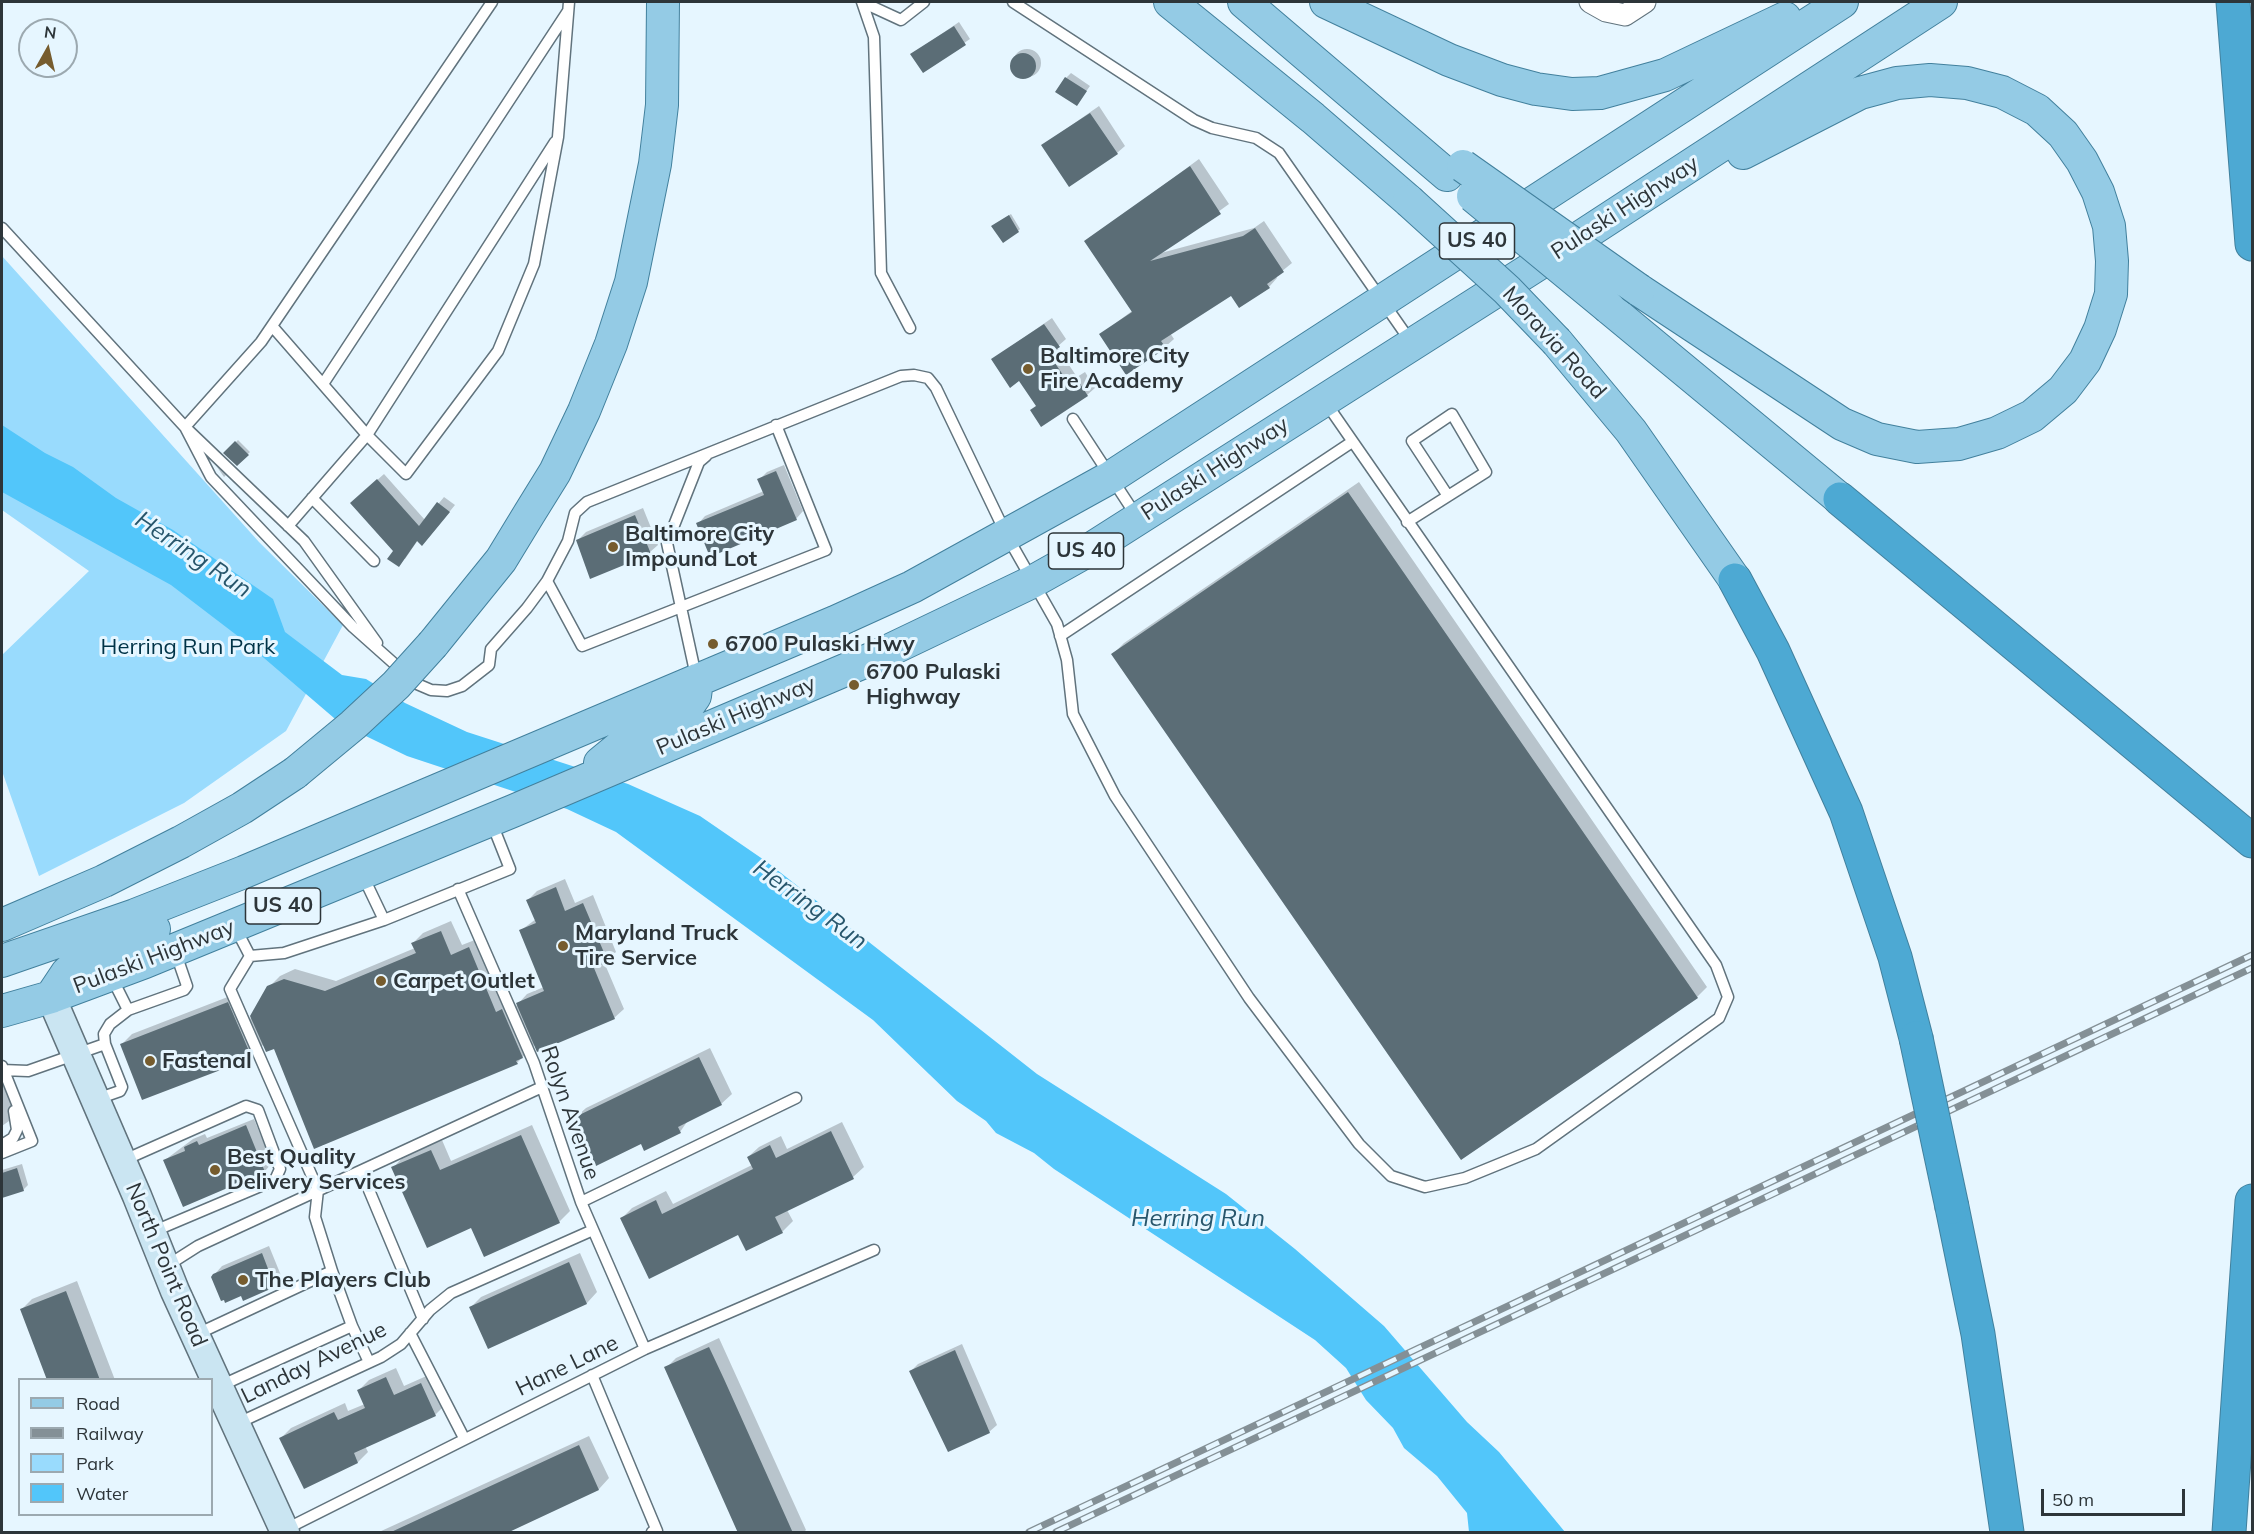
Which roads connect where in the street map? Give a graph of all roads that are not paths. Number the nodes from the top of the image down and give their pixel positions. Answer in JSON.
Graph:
{"nodes":[{"id":1,"x":492,"y":2,"type":"edge"},
{"id":2,"x":663,"y":2,"type":"edge"},
{"id":3,"x":862,"y":2,"type":"edge"},
{"id":4,"x":924,"y":2,"type":"edge"},
{"id":5,"x":1013,"y":2,"type":"edge"},
{"id":6,"x":1170,"y":2,"type":"edge"},
{"id":7,"x":1244,"y":2,"type":"edge"},
{"id":8,"x":1326,"y":2,"type":"edge"},
{"id":9,"x":1645,"y":2,"type":"edge"},
{"id":10,"x":1818,"y":2,"type":"edge"},
{"id":11,"x":1842,"y":2,"type":"edge"},
{"id":12,"x":1941,"y":2,"type":"edge"},
{"id":13,"x":2234,"y":2,"type":"edge"},
{"id":14,"x":1593,"y":3,"type":"edge"},
{"id":15,"x":569,"y":5,"type":"edge"},
{"id":16,"x":558,"y":137,"type":"junction"},
{"id":17,"x":1455,"y":170,"type":"junction"},
{"id":18,"x":2,"y":228,"type":"edge"},
{"id":19,"x":2253,"y":244,"type":"edge"},
{"id":20,"x":1562,"y":249,"type":"junction"},
{"id":21,"x":1384,"y":302,"type":"junction"},
{"id":22,"x":272,"y":326,"type":"junction"},
{"id":23,"x":910,"y":328,"type":"dead end"},
{"id":24,"x":1412,"y":343,"type":"junction"},
{"id":25,"x":323,"y":384,"type":"junction"},
{"id":26,"x":1323,"y":399,"type":"junction"},
{"id":27,"x":1073,"y":419,"type":"dead end"},
{"id":28,"x":776,"y":425,"type":"junction"},
{"id":29,"x":185,"y":427,"type":"junction"},
{"id":30,"x":367,"y":435,"type":"junction"},
{"id":31,"x":1352,"y":442,"type":"junction"},
{"id":32,"x":714,"y":451,"type":"junction"},
{"id":33,"x":1111,"y":477,"type":"junction"},
{"id":34,"x":1448,"y":496,"type":"junction"},
{"id":35,"x":312,"y":498,"type":"junction"},
{"id":36,"x":1840,"y":499,"type":"joint"},
{"id":37,"x":1138,"y":518,"type":"junction"},
{"id":38,"x":1407,"y":522,"type":"junction"},
{"id":39,"x":288,"y":526,"type":"junction"},
{"id":40,"x":1007,"y":536,"type":"junction"},
{"id":41,"x":374,"y":561,"type":"dead end"},
{"id":42,"x":1735,"y":580,"type":"joint"},
{"id":43,"x":547,"y":581,"type":"junction"},
{"id":44,"x":1032,"y":582,"type":"junction"},
{"id":45,"x":682,"y":607,"type":"junction"},
{"id":46,"x":1060,"y":636,"type":"junction"},
{"id":47,"x":391,"y":662,"type":"junction"},
{"id":48,"x":697,"y":680,"type":"junction"},
{"id":49,"x":625,"y":754,"type":"junction"},
{"id":50,"x":417,"y":797,"type":"junction"},
{"id":51,"x":502,"y":815,"type":"junction"},
{"id":52,"x":2253,"y":841,"type":"edge"},
{"id":53,"x":362,"y":873,"type":"junction"},
{"id":54,"x":458,"y":889,"type":"junction"},
{"id":55,"x":384,"y":920,"type":"junction"},
{"id":56,"x":2,"y":925,"type":"edge"},
{"id":57,"x":234,"y":926,"type":"junction"},
{"id":58,"x":175,"y":950,"type":"junction"},
{"id":59,"x":250,"y":956,"type":"junction"},
{"id":60,"x":2,"y":962,"type":"edge"},
{"id":61,"x":110,"y":975,"type":"junction"},
{"id":62,"x":51,"y":997,"type":"junction"},
{"id":63,"x":128,"y":1010,"type":"junction"},
{"id":64,"x":2,"y":1011,"type":"edge"},
{"id":65,"x":105,"y":1044,"type":"junction"},
{"id":66,"x":76,"y":1055,"type":"junction"},
{"id":67,"x":2,"y":1068,"type":"edge"},
{"id":68,"x":9,"y":1081,"type":"junction"},
{"id":69,"x":542,"y":1087,"type":"junction"},
{"id":70,"x":796,"y":1098,"type":"dead end"},
{"id":71,"x":95,"y":1100,"type":"junction"},
{"id":72,"x":2,"y":1144,"type":"edge"},
{"id":73,"x":2,"y":1153,"type":"edge"},
{"id":74,"x":122,"y":1161,"type":"junction"},
{"id":75,"x":361,"y":1171,"type":"junction"},
{"id":76,"x":318,"y":1190,"type":"junction"},
{"id":77,"x":581,"y":1202,"type":"junction"},
{"id":78,"x":2252,"y":1214,"type":"edge"},
{"id":79,"x":593,"y":1230,"type":"junction"},
{"id":80,"x":152,"y":1232,"type":"junction"},
{"id":81,"x":874,"y":1250,"type":"dead end"},
{"id":82,"x":165,"y":1267,"type":"junction"},
{"id":83,"x":332,"y":1271,"type":"junction"},
{"id":84,"x":423,"y":1319,"type":"junction"},
{"id":85,"x":352,"y":1326,"type":"junction"},
{"id":86,"x":410,"y":1333,"type":"junction"},
{"id":87,"x":195,"y":1335,"type":"junction"},
{"id":88,"x":645,"y":1349,"type":"junction"},
{"id":89,"x":369,"y":1362,"type":"junction"},
{"id":90,"x":591,"y":1375,"type":"junction"},
{"id":91,"x":220,"y":1386,"type":"junction"},
{"id":92,"x":236,"y":1424,"type":"junction"},
{"id":93,"x":464,"y":1438,"type":"junction"},
{"id":94,"x":284,"y":1531,"type":"edge"},
{"id":95,"x":655,"y":1532,"type":"edge"},
{"id":96,"x":2007,"y":1533,"type":"edge"},
{"id":97,"x":2229,"y":1533,"type":"edge"}],
"edges":[{"from":1,"to":22,"type":"lane"},
{"from":2,"to":56,"type":"main road","bridge":true},
{"from":3,"to":4,"type":"lane"},
{"from":3,"to":23,"type":"lane"},
{"from":5,"to":21,"type":"lane"},
{"from":6,"to":42,"type":"main road","name":"Moravia Road","bridge":true},
{"from":7,"to":17,"type":"main road"},
{"from":8,"to":10,"type":"main road"},
{"from":9,"to":14,"type":"street"},
{"from":11,"to":21,"type":"main road","name":"Pulaski Highway","number":"US 40"},
{"from":12,"to":20,"type":"main road","name":"Pulaski Highway","number":"US 40"},
{"from":13,"to":19,"type":"highway"},
{"from":15,"to":16,"type":"lane"},
{"from":15,"to":25,"type":"lane"},
{"from":16,"to":30,"type":"lane"},
{"from":16,"to":30,"type":"lane"},
{"from":17,"to":20,"type":"main road","bridge":true},
{"from":17,"to":36,"type":"main road","bridge":true},
{"from":18,"to":29,"type":"lane"},
{"from":20,"to":24,"type":"main road","name":"Pulaski Highway","number":"US 40"},
{"from":21,"to":24,"type":"lane"},
{"from":21,"to":33,"type":"main road","name":"Pulaski Highway","number":"US 40"},
{"from":22,"to":25,"type":"lane"},
{"from":22,"to":29,"type":"lane"},
{"from":24,"to":26,"type":"main road","name":"Pulaski Highway","number":"US 40"},
{"from":25,"to":30,"type":"lane"},
{"from":26,"to":31,"type":"lane"},
{"from":26,"to":37,"type":"main road","name":"Pulaski Highway","number":"US 40"},
{"from":27,"to":33,"type":"lane"},
{"from":28,"to":32,"type":"lane"},
{"from":28,"to":40,"type":"lane"},
{"from":28,"to":45,"type":"lane"},
{"from":29,"to":39,"type":"lane"},
{"from":29,"to":47,"type":"lane"},
{"from":30,"to":35,"type":"lane"},
{"from":31,"to":38,"type":"lane"},
{"from":31,"to":46,"type":"lane"},
{"from":32,"to":43,"type":"lane"},
{"from":32,"to":45,"type":"lane"},
{"from":33,"to":37,"type":"lane"},
{"from":33,"to":40,"type":"main road","name":"Pulaski Highway","number":"US 40"},
{"from":34,"to":34,"type":"lane"},
{"from":34,"to":38,"type":"lane"},
{"from":35,"to":39,"type":"lane"},
{"from":35,"to":41,"type":"lane"},
{"from":36,"to":52,"type":"highway"},
{"from":37,"to":44,"type":"main road","name":"Pulaski Highway","number":"US 40"},
{"from":38,"to":46,"type":"lane"},
{"from":39,"to":47,"type":"lane"},
{"from":40,"to":44,"type":"lane"},
{"from":40,"to":48,"type":"main road","name":"Pulaski Highway","number":"US 40"},
{"from":42,"to":96,"type":"highway","bridge":true},
{"from":43,"to":45,"type":"lane"},
{"from":43,"to":47,"type":"lane"},
{"from":44,"to":46,"type":"lane"},
{"from":44,"to":49,"type":"main road","name":"Pulaski Highway","number":"US 40"},
{"from":45,"to":48,"type":"lane"},
{"from":48,"to":49,"type":"main road"},
{"from":48,"to":50,"type":"main road","name":"Pulaski Highway","number":"US 40"},
{"from":49,"to":51,"type":"main road","name":"Pulaski Highway","number":"US 40"},
{"from":50,"to":60,"type":"main road","name":"Pulaski Highway","number":"US 40"},
{"from":50,"to":62,"type":"main road"},
{"from":51,"to":53,"type":"main road","name":"Pulaski Highway","number":"US 40"},
{"from":51,"to":54,"type":"lane"},
{"from":53,"to":55,"type":"lane"},
{"from":53,"to":57,"type":"main road","name":"Pulaski Highway","number":"US 40"},
{"from":54,"to":55,"type":"lane"},
{"from":54,"to":69,"type":"lane","name":"Rolyn Avenue"},
{"from":55,"to":59,"type":"lane"},
{"from":57,"to":58,"type":"main road","name":"Pulaski Highway","number":"US 40"},
{"from":57,"to":59,"type":"lane"},
{"from":58,"to":61,"type":"main road","name":"Pulaski Highway","number":"US 40"},
{"from":58,"to":63,"type":"lane"},
{"from":59,"to":76,"type":"lane"},
{"from":61,"to":62,"type":"main road","name":"Pulaski Highway","number":"US 40"},
{"from":61,"to":63,"type":"lane"},
{"from":62,"to":64,"type":"main road","name":"Pulaski Highway","number":"US 40"},
{"from":62,"to":66,"type":"street","name":"North Point Road"},
{"from":63,"to":65,"type":"lane"},
{"from":65,"to":66,"type":"lane"},
{"from":65,"to":71,"type":"lane"},
{"from":66,"to":67,"type":"lane"},
{"from":66,"to":71,"type":"street","name":"North Point Road"},
{"from":67,"to":68,"type":"lane"},
{"from":68,"to":72,"type":"lane"},
{"from":68,"to":73,"type":"lane"},
{"from":69,"to":75,"type":"lane"},
{"from":69,"to":77,"type":"lane","name":"Rolyn Avenue"},
{"from":70,"to":77,"type":"lane"},
{"from":71,"to":74,"type":"street","name":"North Point Road"},
{"from":74,"to":80,"type":"street","name":"North Point Road"},
{"from":74,"to":80,"type":"lane"},
{"from":75,"to":76,"type":"lane"},
{"from":75,"to":84,"type":"lane"},
{"from":76,"to":82,"type":"lane"},
{"from":76,"to":83,"type":"lane"},
{"from":77,"to":79,"type":"lane","name":"Rolyn Avenue"},
{"from":78,"to":97,"type":"highway"},
{"from":79,"to":84,"type":"lane","name":"Landay Avenue"},
{"from":79,"to":88,"type":"lane","name":"Rolyn Avenue"},
{"from":80,"to":82,"type":"street","name":"North Point Road"},
{"from":81,"to":88,"type":"lane","name":"Hane Lane"},
{"from":82,"to":87,"type":"street","name":"North Point Road"},
{"from":83,"to":85,"type":"lane"},
{"from":83,"to":87,"type":"lane"},
{"from":84,"to":86,"type":"lane","name":"Landay Avenue"},
{"from":85,"to":89,"type":"lane"},
{"from":85,"to":91,"type":"lane"},
{"from":86,"to":89,"type":"lane","name":"Landay Avenue"},
{"from":86,"to":93,"type":"lane"},
{"from":87,"to":91,"type":"street","name":"North Point Road"},
{"from":88,"to":90,"type":"lane","name":"Hane Lane"},
{"from":89,"to":92,"type":"lane","name":"Landay Avenue"},
{"from":90,"to":93,"type":"lane","name":"Hane Lane"},
{"from":90,"to":95,"type":"lane"},
{"from":91,"to":92,"type":"street","name":"North Point Road"},
{"from":92,"to":94,"type":"street","name":"North Point Road"},
{"from":93,"to":94,"type":"lane","name":"Hane Lane"}]}
